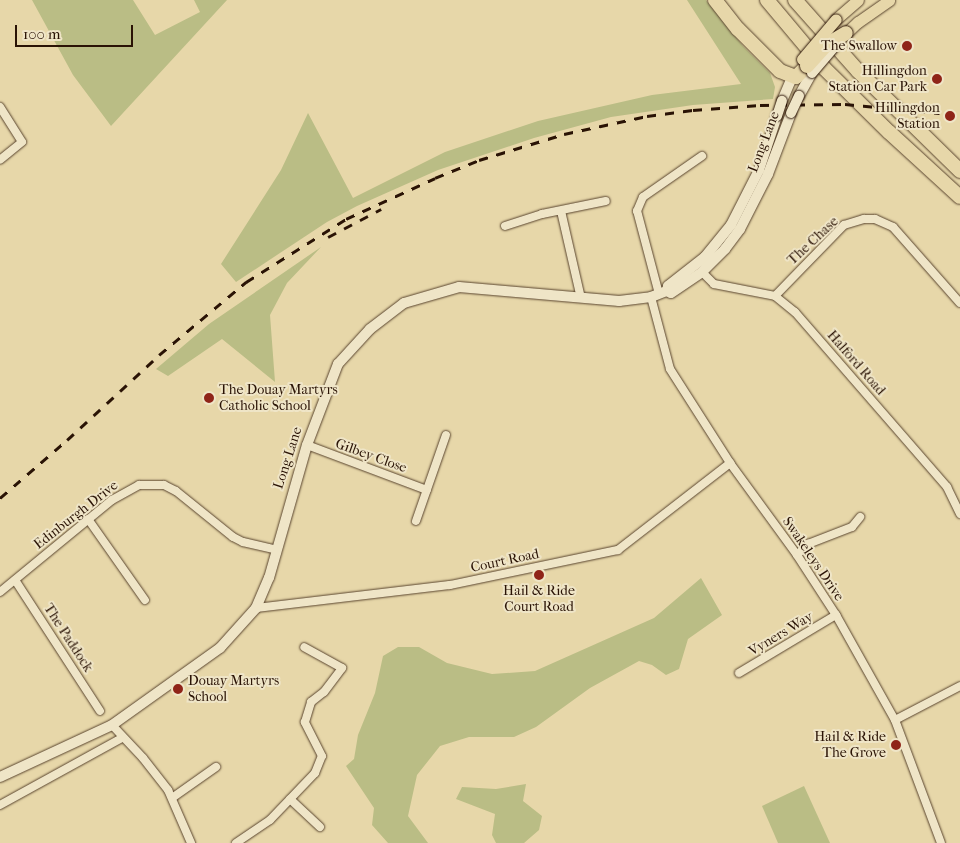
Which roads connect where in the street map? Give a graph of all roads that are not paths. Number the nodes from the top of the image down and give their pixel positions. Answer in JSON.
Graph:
{"nodes":[{"id":1,"x":715,"y":0,"type":"edge"},
{"id":2,"x":767,"y":0,"type":"edge"},
{"id":3,"x":795,"y":0,"type":"edge"},
{"id":4,"x":858,"y":0,"type":"edge"},
{"id":5,"x":889,"y":0,"type":"edge"},
{"id":6,"x":846,"y":33,"type":"joint"},
{"id":7,"x":807,"y":66,"type":"junction"},
{"id":8,"x":792,"y":76,"type":"junction"},
{"id":9,"x":0,"y":107,"type":"edge"},
{"id":10,"x":702,"y":156,"type":"dead end"},
{"id":11,"x":0,"y":160,"type":"edge"},
{"id":12,"x":960,"y":171,"type":"edge"},
{"id":13,"x":960,"y":197,"type":"edge"},
{"id":14,"x":606,"y":201,"type":"dead end"},
{"id":15,"x":561,"y":211,"type":"junction"},
{"id":16,"x":506,"y":226,"type":"dead end"},
{"id":17,"x":702,"y":272,"type":"junction"},
{"id":18,"x":659,"y":294,"type":"junction"},
{"id":19,"x":775,"y":296,"type":"junction"},
{"id":20,"x":581,"y":298,"type":"junction"},
{"id":21,"x":960,"y":303,"type":"edge"},
{"id":22,"x":446,"y":435,"type":"dead end"},
{"id":23,"x":307,"y":445,"type":"junction"},
{"id":24,"x":730,"y":464,"type":"junction"},
{"id":25,"x":427,"y":490,"type":"junction"},
{"id":26,"x":960,"y":514,"type":"edge"},
{"id":27,"x":860,"y":517,"type":"dead end"},
{"id":28,"x":88,"y":519,"type":"junction"},
{"id":29,"x":416,"y":521,"type":"dead end"},
{"id":30,"x":277,"y":550,"type":"junction"},
{"id":31,"x":797,"y":555,"type":"junction"},
{"id":32,"x":15,"y":580,"type":"junction"},
{"id":33,"x":0,"y":592,"type":"edge"},
{"id":34,"x":145,"y":600,"type":"dead end"},
{"id":35,"x":256,"y":608,"type":"junction"},
{"id":36,"x":836,"y":615,"type":"junction"},
{"id":37,"x":304,"y":647,"type":"dead end"},
{"id":38,"x":739,"y":673,"type":"dead end"},
{"id":39,"x":960,"y":686,"type":"edge"},
{"id":40,"x":100,"y":711,"type":"dead end"},
{"id":41,"x":895,"y":720,"type":"junction"},
{"id":42,"x":112,"y":725,"type":"junction"},
{"id":43,"x":122,"y":738,"type":"junction"},
{"id":44,"x":216,"y":767,"type":"dead end"},
{"id":45,"x":0,"y":777,"type":"edge"},
{"id":46,"x":172,"y":798,"type":"junction"},
{"id":47,"x":290,"y":799,"type":"junction"},
{"id":48,"x":0,"y":805,"type":"edge"},
{"id":49,"x":320,"y":827,"type":"dead end"},
{"id":50,"x":192,"y":843,"type":"edge"},
{"id":51,"x":236,"y":843,"type":"edge"},
{"id":52,"x":941,"y":843,"type":"edge"}],
"edges":[{"from":1,"to":8,"type":"highway"},
{"from":2,"to":13,"type":"highway"},
{"from":3,"to":12,"type":"highway"},
{"from":4,"to":7,"type":"main road","name":"Long Lane","bridge":true},
{"from":5,"to":6,"type":"main road"},
{"from":6,"to":7,"type":"highway","bridge":true},
{"from":7,"to":8,"type":"highway"},
{"from":7,"to":17,"type":"main road","name":"Long Lane","bridge":true},
{"from":8,"to":18,"type":"main road","name":"Long Lane","bridge":true},
{"from":9,"to":11,"type":"street"},
{"from":10,"to":18,"type":"street","name":"Swakeleys Drive"},
{"from":14,"to":15,"type":"street"},
{"from":15,"to":16,"type":"street"},
{"from":15,"to":20,"type":"street"},
{"from":17,"to":18,"type":"main road","name":"Long Lane"},
{"from":17,"to":19,"type":"street","name":"Halford Road"},
{"from":18,"to":20,"type":"main road","name":"Long Lane"},
{"from":18,"to":24,"type":"street","name":"Swakeleys Drive"},
{"from":19,"to":21,"type":"street","name":"The Chase"},
{"from":19,"to":26,"type":"street","name":"Halford Road"},
{"from":20,"to":23,"type":"main road","name":"Long Lane"},
{"from":22,"to":25,"type":"street"},
{"from":23,"to":25,"type":"street","name":"Gilbey Close"},
{"from":23,"to":30,"type":"main road","name":"Long Lane"},
{"from":24,"to":31,"type":"street","name":"Swakeleys Drive"},
{"from":24,"to":35,"type":"street","name":"Court Road"},
{"from":25,"to":29,"type":"street"},
{"from":27,"to":31,"type":"street"},
{"from":28,"to":30,"type":"street","name":"Edinburgh Drive"},
{"from":28,"to":32,"type":"street","name":"Edinburgh Drive"},
{"from":28,"to":34,"type":"street"},
{"from":30,"to":35,"type":"main road","name":"Long Lane"},
{"from":31,"to":36,"type":"street","name":"Swakeleys Drive"},
{"from":32,"to":33,"type":"street","name":"Edinburgh Drive"},
{"from":32,"to":40,"type":"street","name":"The Paddock"},
{"from":35,"to":42,"type":"main road","name":"Long Lane"},
{"from":36,"to":38,"type":"street","name":"Vyners Way"},
{"from":36,"to":41,"type":"street","name":"Swakeleys Drive"},
{"from":37,"to":47,"type":"street"},
{"from":39,"to":41,"type":"street"},
{"from":41,"to":52,"type":"street","name":"Swakeleys Drive"},
{"from":42,"to":43,"type":"street"},
{"from":42,"to":45,"type":"main road","name":"Long Lane"},
{"from":43,"to":46,"type":"street"},
{"from":43,"to":48,"type":"street"},
{"from":44,"to":46,"type":"street"},
{"from":46,"to":50,"type":"street"},
{"from":47,"to":49,"type":"street"},
{"from":47,"to":51,"type":"street"}]}
